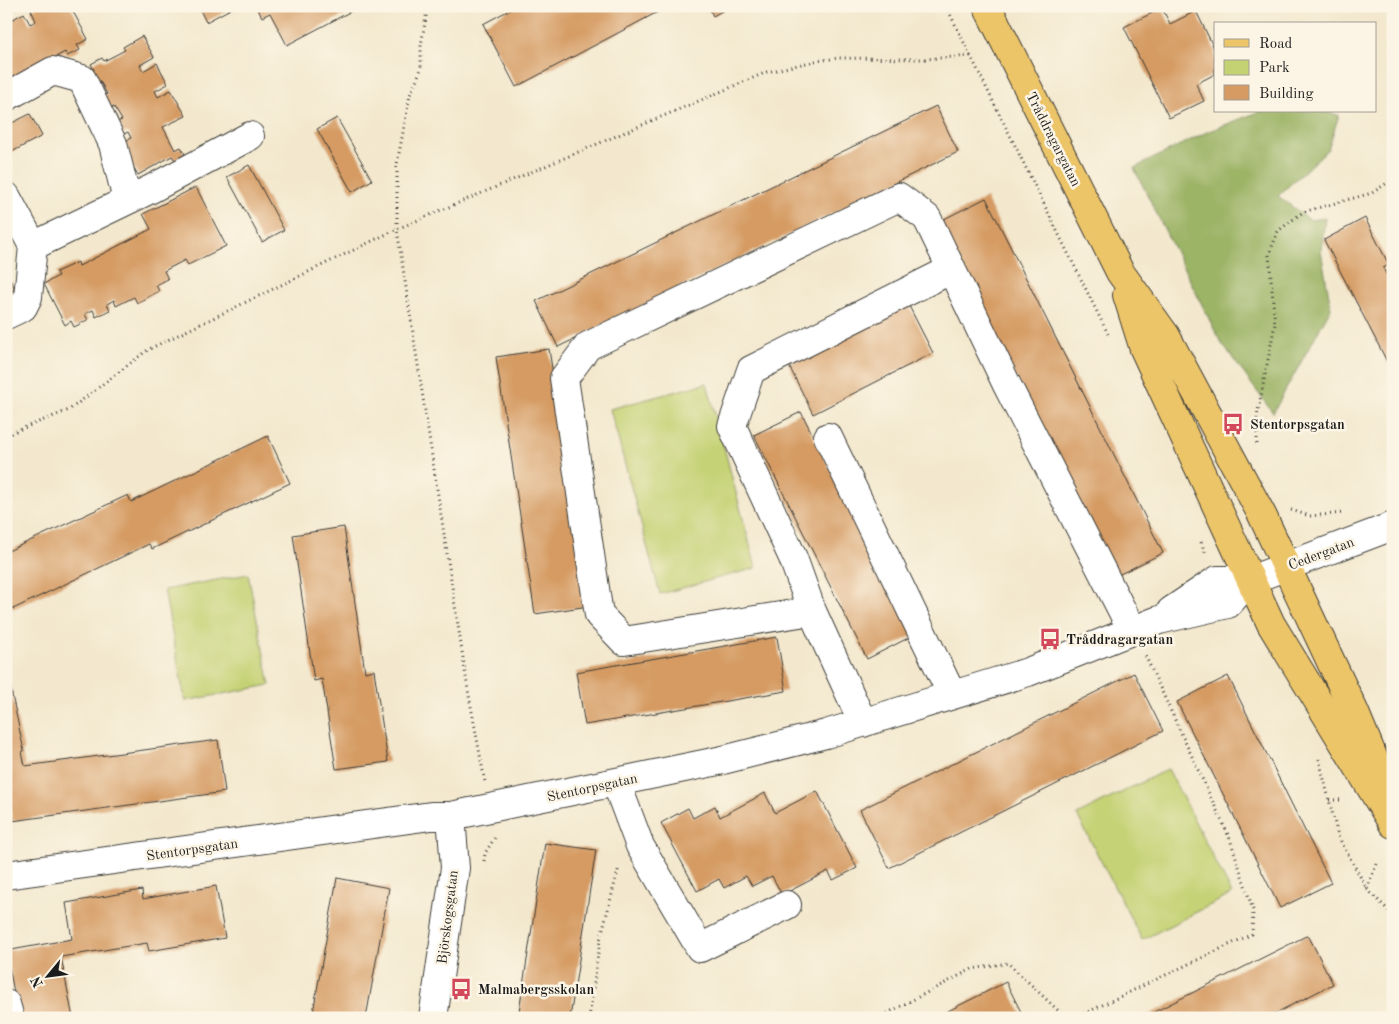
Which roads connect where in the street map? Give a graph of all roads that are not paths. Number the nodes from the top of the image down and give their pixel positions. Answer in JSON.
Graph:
{"nodes":[{"id":1,"x":987,"y":6,"type":"edge"},
{"id":2,"x":6,"y":97,"type":"edge"},
{"id":3,"x":250,"y":136,"type":"dead end"},
{"id":4,"x":7,"y":200,"type":"edge"},
{"id":5,"x":127,"y":200,"type":"junction"},
{"id":6,"x":33,"y":246,"type":"junction"},
{"id":7,"x":952,"y":269,"type":"junction"},
{"id":8,"x":1120,"y":272,"type":"junction"},
{"id":9,"x":6,"y":315,"type":"edge"},
{"id":10,"x":828,"y":437,"type":"dead end"},
{"id":11,"x":1393,"y":526,"type":"edge"},
{"id":12,"x":1286,"y":566,"type":"junction"},
{"id":13,"x":1250,"y":580,"type":"junction"},
{"id":14,"x":812,"y":611,"type":"junction"},
{"id":15,"x":1159,"y":620,"type":"junction"},
{"id":16,"x":1132,"y":630,"type":"junction"},
{"id":17,"x":952,"y":695,"type":"junction"},
{"id":18,"x":863,"y":723,"type":"junction"},
{"id":19,"x":616,"y":782,"type":"junction"},
{"id":20,"x":1393,"y":805,"type":"edge"},
{"id":21,"x":451,"y":816,"type":"junction"},
{"id":22,"x":1393,"y":824,"type":"edge"},
{"id":23,"x":6,"y":875,"type":"edge"},
{"id":24,"x":787,"y":905,"type":"dead end"},
{"id":25,"x":6,"y":1004,"type":"edge"},
{"id":26,"x":10,"y":1018,"type":"edge"},
{"id":27,"x":433,"y":1018,"type":"edge"}],
"edges":[{"from":1,"to":8,"type":"main road","name":"Tråddragargatan"},
{"from":2,"to":5,"type":"street"},
{"from":3,"to":5,"type":"street"},
{"from":4,"to":6,"type":"street"},
{"from":5,"to":6,"type":"street"},
{"from":6,"to":9,"type":"street"},
{"from":7,"to":14,"type":"street"},
{"from":7,"to":14,"type":"street"},
{"from":7,"to":16,"type":"street"},
{"from":8,"to":12,"type":"main road","name":"Tråddragargatan"},
{"from":8,"to":13,"type":"main road","name":"Tråddragargatan"},
{"from":10,"to":17,"type":"street"},
{"from":11,"to":12,"type":"street","name":"Cedergatan"},
{"from":12,"to":13,"type":"street","name":"Cedergatan"},
{"from":12,"to":20,"type":"main road","name":"Tråddragargatan"},
{"from":13,"to":15,"type":"street","name":"Stentorpsgatan"},
{"from":13,"to":15,"type":"street","name":"Stentorpsgatan"},
{"from":13,"to":22,"type":"main road","name":"Tråddragargatan"},
{"from":14,"to":18,"type":"street"},
{"from":15,"to":16,"type":"street","name":"Stentorpsgatan"},
{"from":16,"to":17,"type":"street","name":"Stentorpsgatan"},
{"from":17,"to":18,"type":"street","name":"Stentorpsgatan"},
{"from":18,"to":19,"type":"street","name":"Stentorpsgatan"},
{"from":19,"to":21,"type":"street","name":"Stentorpsgatan"},
{"from":19,"to":24,"type":"street"},
{"from":21,"to":23,"type":"street","name":"Stentorpsgatan"},
{"from":21,"to":27,"type":"street","name":"Björskogsgatan"},
{"from":25,"to":26,"type":"street"}]}
